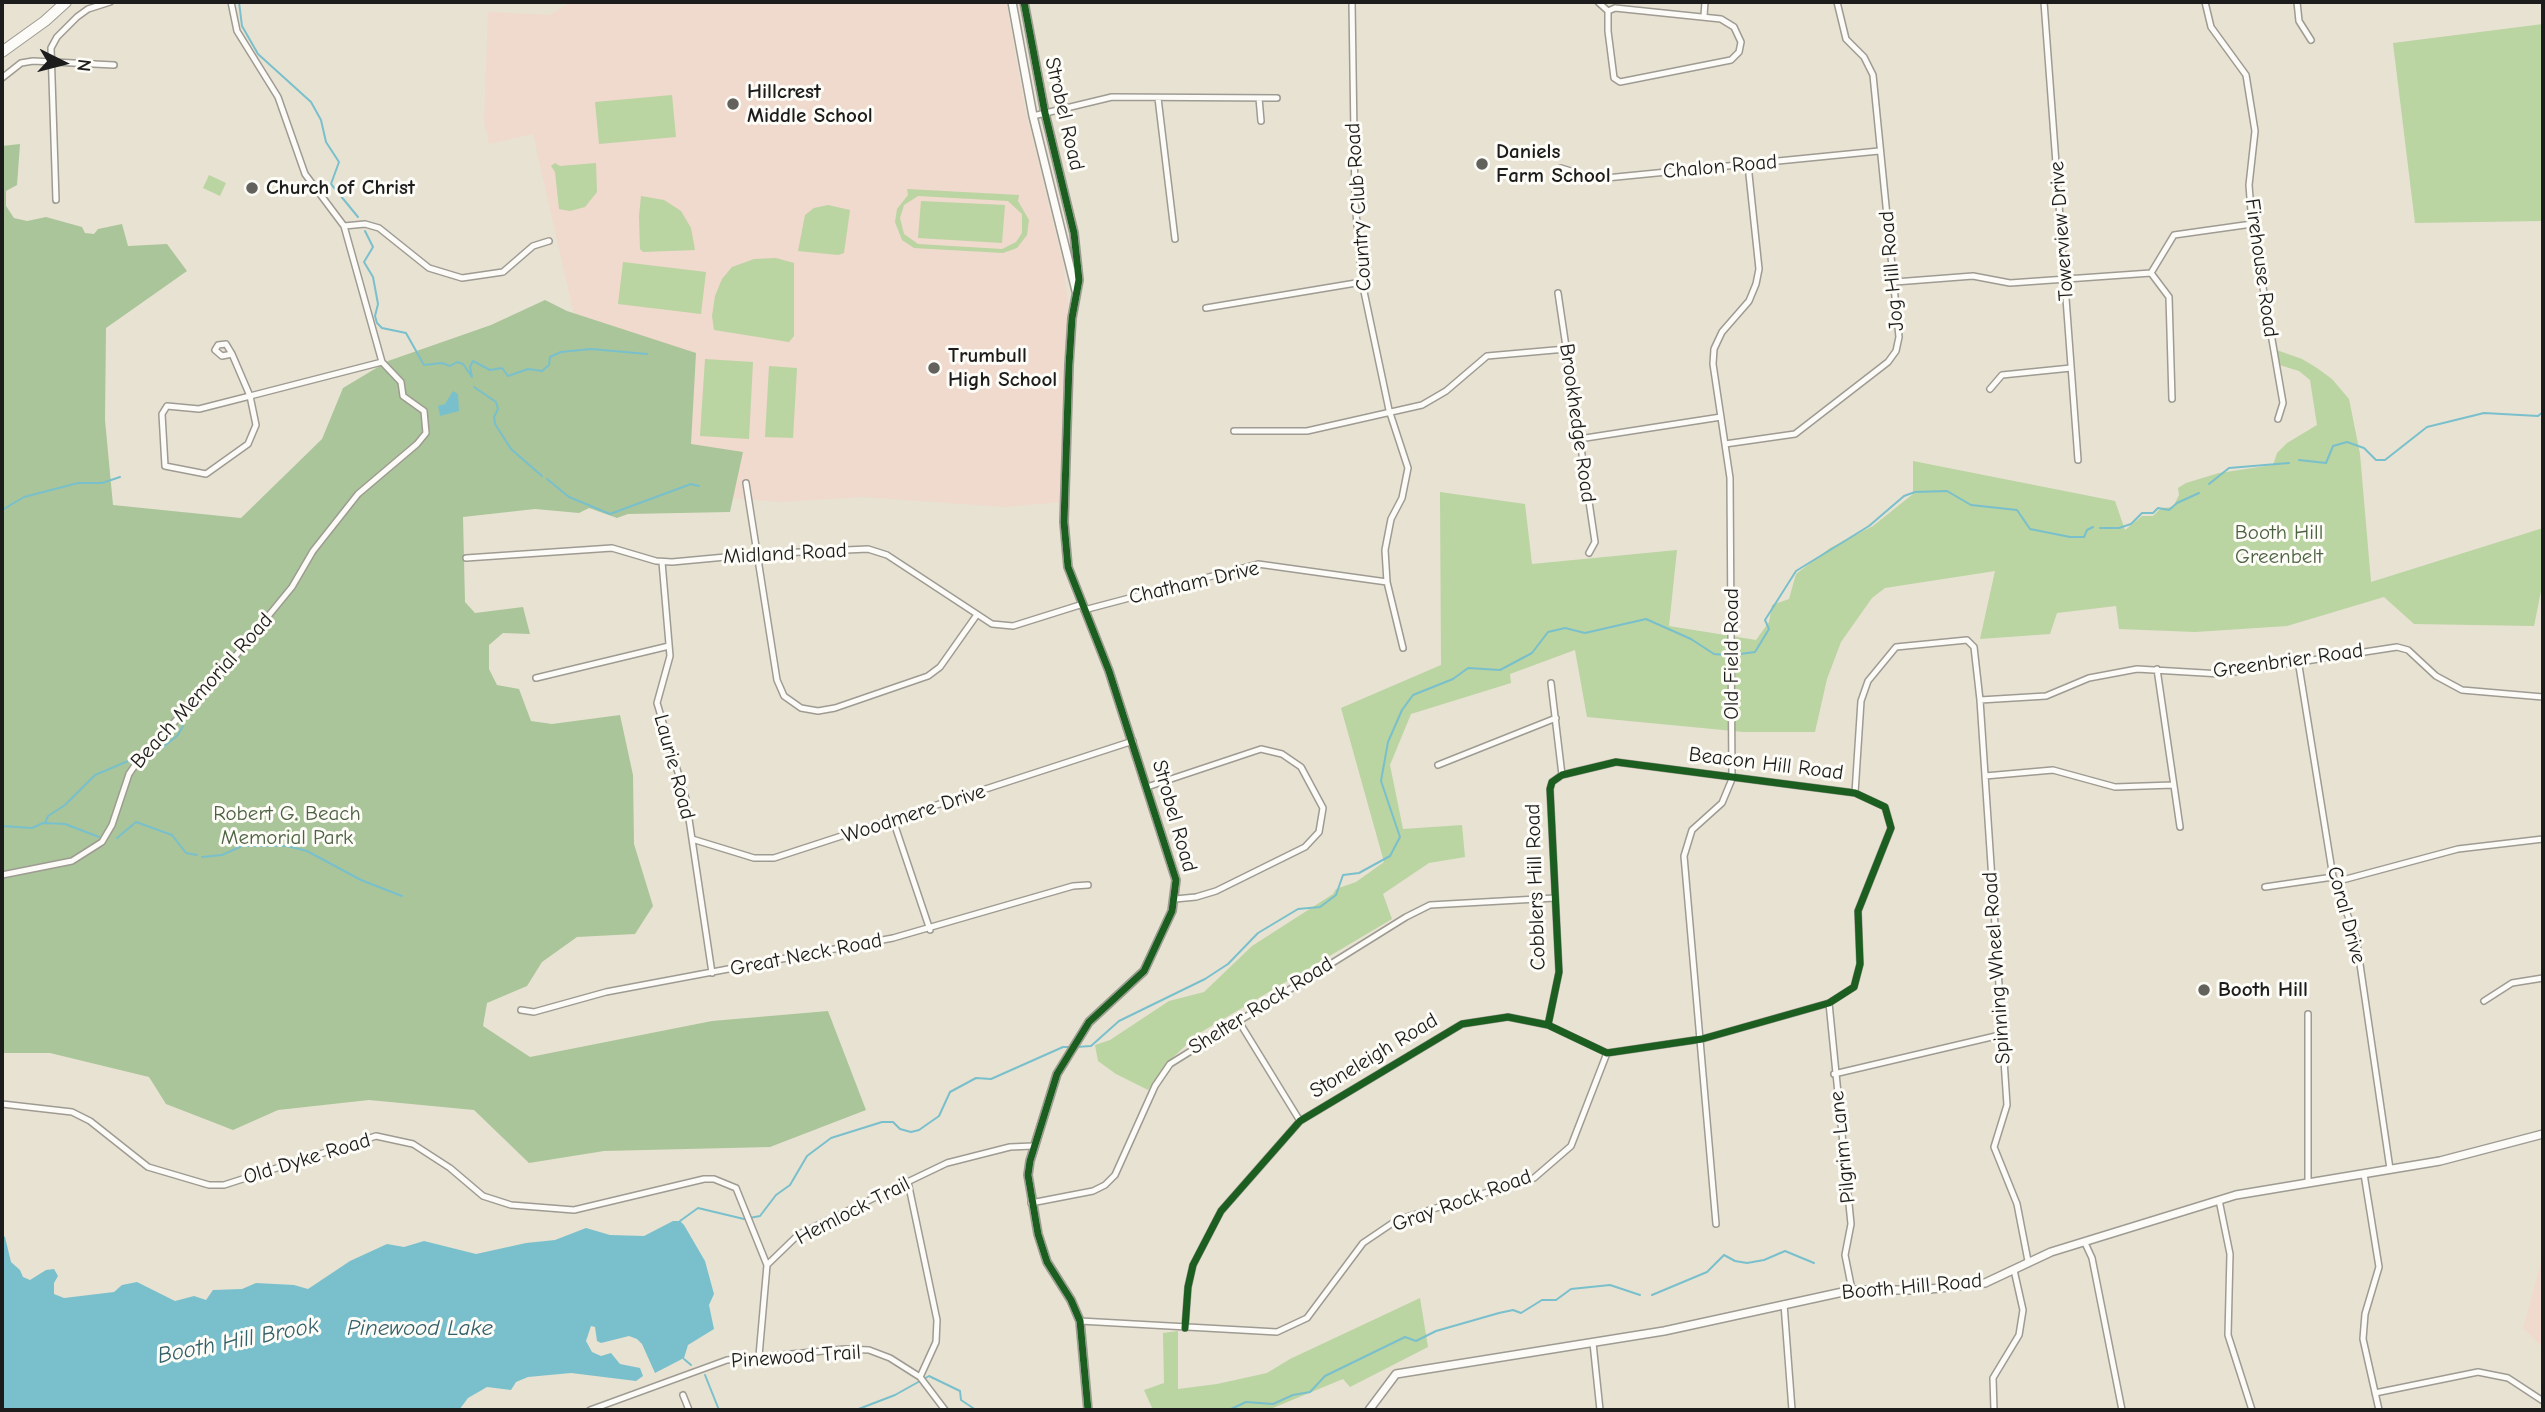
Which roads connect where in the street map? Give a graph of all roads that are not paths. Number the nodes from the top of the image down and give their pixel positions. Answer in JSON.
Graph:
{"nodes":[{"id":1,"x":66,"y":2,"type":"edge"},
{"id":2,"x":110,"y":2,"type":"edge"},
{"id":3,"x":231,"y":2,"type":"edge"},
{"id":4,"x":1012,"y":2,"type":"edge"},
{"id":5,"x":1024,"y":2,"type":"edge"},
{"id":6,"x":1352,"y":2,"type":"edge"},
{"id":7,"x":1598,"y":2,"type":"edge"},
{"id":8,"x":1636,"y":2,"type":"edge"},
{"id":9,"x":1705,"y":2,"type":"edge"},
{"id":10,"x":1837,"y":2,"type":"edge"},
{"id":11,"x":2045,"y":2,"type":"edge"},
{"id":12,"x":2205,"y":2,"type":"edge"},
{"id":13,"x":2297,"y":2,"type":"edge"},
{"id":14,"x":1637,"y":11,"type":"junction"},
{"id":15,"x":1608,"y":12,"type":"junction"},
{"id":16,"x":1704,"y":16,"type":"junction"},
{"id":17,"x":2311,"y":40,"type":"dead end"},
{"id":18,"x":2,"y":52,"type":"edge"},
{"id":19,"x":50,"y":59,"type":"junction"},
{"id":20,"x":114,"y":65,"type":"dead end"},
{"id":21,"x":2,"y":78,"type":"edge"},
{"id":22,"x":1158,"y":98,"type":"junction"},
{"id":23,"x":1259,"y":98,"type":"junction"},
{"id":24,"x":1277,"y":98,"type":"dead end"},
{"id":25,"x":1045,"y":113,"type":"junction"},
{"id":26,"x":1033,"y":116,"type":"junction"},
{"id":27,"x":1261,"y":121,"type":"dead end"},
{"id":28,"x":1880,"y":151,"type":"junction"},
{"id":29,"x":1748,"y":165,"type":"junction"},
{"id":30,"x":1561,"y":168,"type":"dead end"},
{"id":31,"x":56,"y":200,"type":"dead end"},
{"id":32,"x":2252,"y":223,"type":"junction"},
{"id":33,"x":344,"y":226,"type":"junction"},
{"id":34,"x":1074,"y":233,"type":"junction"},
{"id":35,"x":1064,"y":235,"type":"junction"},
{"id":36,"x":1175,"y":239,"type":"dead end"},
{"id":37,"x":549,"y":241,"type":"dead end"},
{"id":38,"x":2151,"y":273,"type":"junction"},
{"id":39,"x":2066,"y":281,"type":"junction"},
{"id":40,"x":1362,"y":282,"type":"junction"},
{"id":41,"x":1895,"y":282,"type":"junction"},
{"id":42,"x":1076,"y":292,"type":"junction"},
{"id":43,"x":1558,"y":293,"type":"dead end"},
{"id":44,"x":1206,"y":308,"type":"dead end"},
{"id":45,"x":1566,"y":349,"type":"junction"},
{"id":46,"x":232,"y":354,"type":"dead end"},
{"id":47,"x":382,"y":362,"type":"junction"},
{"id":48,"x":2071,"y":368,"type":"junction"},
{"id":49,"x":1990,"y":389,"type":"dead end"},
{"id":50,"x":250,"y":396,"type":"junction"},
{"id":51,"x":2172,"y":399,"type":"dead end"},
{"id":52,"x":1389,"y":410,"type":"junction"},
{"id":53,"x":1721,"y":417,"type":"junction"},
{"id":54,"x":2278,"y":419,"type":"dead end"},
{"id":55,"x":1234,"y":431,"type":"dead end"},
{"id":56,"x":1579,"y":439,"type":"junction"},
{"id":57,"x":1725,"y":444,"type":"junction"},
{"id":58,"x":2078,"y":460,"type":"dead end"},
{"id":59,"x":746,"y":483,"type":"dead end"},
{"id":60,"x":1589,"y":553,"type":"dead end"},
{"id":61,"x":758,"y":554,"type":"junction"},
{"id":62,"x":466,"y":558,"type":"dead end"},
{"id":63,"x":662,"y":562,"type":"junction"},
{"id":64,"x":1387,"y":582,"type":"junction"},
{"id":65,"x":1084,"y":607,"type":"junction"},
{"id":66,"x":976,"y":616,"type":"junction"},
{"id":67,"x":669,"y":646,"type":"junction"},
{"id":68,"x":1402,"y":648,"type":"dead end"},
{"id":69,"x":2298,"y":660,"type":"junction"},
{"id":70,"x":2157,"y":668,"type":"junction"},
{"id":71,"x":536,"y":678,"type":"dead end"},
{"id":72,"x":1551,"y":683,"type":"dead end"},
{"id":73,"x":2543,"y":697,"type":"edge"},
{"id":74,"x":1980,"y":701,"type":"junction"},
{"id":75,"x":1556,"y":718,"type":"junction"},
{"id":76,"x":1133,"y":741,"type":"junction"},
{"id":77,"x":1438,"y":765,"type":"dead end"},
{"id":78,"x":1562,"y":775,"type":"junction"},
{"id":79,"x":1985,"y":776,"type":"junction"},
{"id":80,"x":1732,"y":779,"type":"junction"},
{"id":81,"x":2173,"y":785,"type":"junction"},
{"id":82,"x":1147,"y":787,"type":"junction"},
{"id":83,"x":1856,"y":793,"type":"junction"},
{"id":84,"x":893,"y":820,"type":"junction"},
{"id":85,"x":2180,"y":827,"type":"dead end"},
{"id":86,"x":692,"y":839,"type":"junction"},
{"id":87,"x":2543,"y":839,"type":"edge"},
{"id":88,"x":2,"y":875,"type":"edge"},
{"id":89,"x":2334,"y":879,"type":"junction"},
{"id":90,"x":1088,"y":885,"type":"dead end"},
{"id":91,"x":2265,"y":887,"type":"dead end"},
{"id":92,"x":1555,"y":898,"type":"junction"},
{"id":93,"x":1175,"y":899,"type":"junction"},
{"id":94,"x":930,"y":930,"type":"junction"},
{"id":95,"x":712,"y":973,"type":"junction"},
{"id":96,"x":2543,"y":978,"type":"edge"},
{"id":97,"x":2484,"y":1001,"type":"dead end"},
{"id":98,"x":1829,"y":1003,"type":"junction"},
{"id":99,"x":522,"y":1010,"type":"dead end"},
{"id":100,"x":2308,"y":1014,"type":"dead end"},
{"id":101,"x":1238,"y":1020,"type":"junction"},
{"id":102,"x":1548,"y":1025,"type":"junction"},
{"id":103,"x":2000,"y":1035,"type":"junction"},
{"id":104,"x":1702,"y":1039,"type":"junction"},
{"id":105,"x":1607,"y":1054,"type":"junction"},
{"id":106,"x":1834,"y":1074,"type":"junction"},
{"id":107,"x":2,"y":1104,"type":"edge"},
{"id":108,"x":1300,"y":1121,"type":"junction"},
{"id":109,"x":2543,"y":1134,"type":"edge"},
{"id":110,"x":1033,"y":1146,"type":"junction"},
{"id":111,"x":2390,"y":1169,"type":"junction"},
{"id":112,"x":2364,"y":1174,"type":"junction"},
{"id":113,"x":908,"y":1182,"type":"junction"},
{"id":114,"x":2308,"y":1183,"type":"junction"},
{"id":115,"x":2219,"y":1200,"type":"junction"},
{"id":116,"x":1031,"y":1203,"type":"junction"},
{"id":117,"x":1716,"y":1224,"type":"dead end"},
{"id":118,"x":2085,"y":1243,"type":"junction"},
{"id":119,"x":2028,"y":1261,"type":"junction"},
{"id":120,"x":767,"y":1265,"type":"junction"},
{"id":121,"x":2014,"y":1270,"type":"junction"},
{"id":122,"x":1852,"y":1290,"type":"junction"},
{"id":123,"x":1784,"y":1304,"type":"junction"},
{"id":124,"x":1080,"y":1321,"type":"junction"},
{"id":125,"x":1185,"y":1328,"type":"junction"},
{"id":126,"x":1593,"y":1343,"type":"junction"},
{"id":127,"x":759,"y":1356,"type":"junction"},
{"id":128,"x":922,"y":1379,"type":"junction"},
{"id":129,"x":2375,"y":1393,"type":"junction"},
{"id":130,"x":683,"y":1395,"type":"dead end"},
{"id":131,"x":2543,"y":1401,"type":"edge"},
{"id":132,"x":590,"y":1410,"type":"edge"},
{"id":133,"x":689,"y":1410,"type":"edge"},
{"id":134,"x":945,"y":1410,"type":"edge"},
{"id":135,"x":1088,"y":1410,"type":"edge"},
{"id":136,"x":1370,"y":1410,"type":"edge"},
{"id":137,"x":1600,"y":1410,"type":"edge"},
{"id":138,"x":1792,"y":1410,"type":"edge"},
{"id":139,"x":1994,"y":1410,"type":"edge"},
{"id":140,"x":2122,"y":1410,"type":"edge"},
{"id":141,"x":2252,"y":1410,"type":"edge"},
{"id":142,"x":2379,"y":1410,"type":"edge"}],
"edges":[{"from":1,"to":18,"type":"highway"},
{"from":2,"to":19,"type":"street"},
{"from":3,"to":33,"type":"street"},
{"from":4,"to":26,"type":"street","name":"Strobel Road"},
{"from":5,"to":25,"type":"street","name":"Strobel Road"},
{"from":6,"to":40,"type":"street","name":"Country Club Road"},
{"from":7,"to":15,"type":"street"},
{"from":8,"to":14,"type":"street"},
{"from":9,"to":16,"type":"street"},
{"from":10,"to":28,"type":"street","name":"Jog Hill Road"},
{"from":11,"to":39,"type":"street","name":"Towerview Drive"},
{"from":12,"to":32,"type":"street","name":"Firehouse Road"},
{"from":13,"to":17,"type":"street"},
{"from":14,"to":15,"type":"street"},
{"from":14,"to":16,"type":"street"},
{"from":15,"to":16,"type":"street"},
{"from":19,"to":20,"type":"street"},
{"from":19,"to":21,"type":"street"},
{"from":19,"to":31,"type":"street"},
{"from":22,"to":23,"type":"street"},
{"from":22,"to":25,"type":"street"},
{"from":22,"to":36,"type":"street"},
{"from":23,"to":24,"type":"street"},
{"from":23,"to":27,"type":"street"},
{"from":25,"to":26,"type":"street"},
{"from":25,"to":34,"type":"street","name":"Strobel Road"},
{"from":26,"to":35,"type":"street","name":"Strobel Road"},
{"from":28,"to":29,"type":"street","name":"Chalon Road"},
{"from":28,"to":41,"type":"street","name":"Jog Hill Road"},
{"from":29,"to":30,"type":"street","name":"Chalon Road"},
{"from":29,"to":53,"type":"street","name":"Old Field Road"},
{"from":32,"to":38,"type":"street"},
{"from":32,"to":54,"type":"street","name":"Firehouse Road"},
{"from":33,"to":37,"type":"street"},
{"from":33,"to":47,"type":"street"},
{"from":34,"to":35,"type":"street"},
{"from":34,"to":42,"type":"street","name":"Strobel Road"},
{"from":35,"to":42,"type":"street","name":"Strobel Road"},
{"from":38,"to":39,"type":"street"},
{"from":38,"to":51,"type":"street"},
{"from":39,"to":41,"type":"street"},
{"from":39,"to":48,"type":"street","name":"Towerview Drive"},
{"from":40,"to":44,"type":"street"},
{"from":40,"to":52,"type":"street","name":"Country Club Road"},
{"from":41,"to":57,"type":"street","name":"Jog Hill Road"},
{"from":42,"to":65,"type":"street","name":"Strobel Road"},
{"from":43,"to":45,"type":"street","name":"Brookhedge Road"},
{"from":45,"to":52,"type":"street"},
{"from":45,"to":56,"type":"street","name":"Brookhedge Road"},
{"from":46,"to":50,"type":"street"},
{"from":47,"to":50,"type":"street"},
{"from":47,"to":88,"type":"street","name":"Beach Memorial Road"},
{"from":48,"to":49,"type":"street"},
{"from":48,"to":58,"type":"street","name":"Towerview Drive"},
{"from":50,"to":50,"type":"street"},
{"from":52,"to":55,"type":"street"},
{"from":52,"to":64,"type":"street","name":"Country Club Road"},
{"from":53,"to":56,"type":"street"},
{"from":53,"to":57,"type":"street","name":"Old Field Road"},
{"from":56,"to":60,"type":"street","name":"Brookhedge Road"},
{"from":57,"to":80,"type":"street","name":"Old Field Road"},
{"from":59,"to":61,"type":"street"},
{"from":61,"to":63,"type":"street","name":"Midland Road"},
{"from":61,"to":66,"type":"street","name":"Midland Road"},
{"from":61,"to":66,"type":"street"},
{"from":62,"to":63,"type":"street","name":"Midland Road"},
{"from":63,"to":67,"type":"street","name":"Laurie Road"},
{"from":64,"to":65,"type":"street","name":"Chatham Drive"},
{"from":64,"to":68,"type":"street","name":"Country Club Road"},
{"from":65,"to":66,"type":"street","name":"Midland Road"},
{"from":65,"to":76,"type":"street","name":"Strobel Road"},
{"from":67,"to":71,"type":"street"},
{"from":67,"to":86,"type":"street","name":"Laurie Road"},
{"from":69,"to":70,"type":"street","name":"Greenbrier Road"},
{"from":69,"to":73,"type":"street","name":"Greenbrier Road"},
{"from":69,"to":89,"type":"street","name":"Coral Drive"},
{"from":70,"to":74,"type":"street","name":"Greenbrier Road"},
{"from":70,"to":81,"type":"street"},
{"from":72,"to":75,"type":"street"},
{"from":74,"to":79,"type":"street","name":"Spinning Wheel Road"},
{"from":74,"to":83,"type":"street","name":"Spinning Wheel Road"},
{"from":75,"to":77,"type":"street"},
{"from":75,"to":78,"type":"street"},
{"from":76,"to":82,"type":"street","name":"Strobel Road"},
{"from":76,"to":84,"type":"street","name":"Woodmere Drive"},
{"from":78,"to":80,"type":"street","name":"Beacon Hill Road"},
{"from":78,"to":92,"type":"street","name":"Cobblers Hill Road"},
{"from":79,"to":81,"type":"street"},
{"from":79,"to":103,"type":"street","name":"Spinning Wheel Road"},
{"from":80,"to":83,"type":"street","name":"Beacon Hill Road"},
{"from":80,"to":104,"type":"street","name":"Old Field Road"},
{"from":81,"to":85,"type":"street"},
{"from":82,"to":93,"type":"street","name":"Strobel Road"},
{"from":82,"to":93,"type":"street"},
{"from":83,"to":98,"type":"street","name":"Beacon Hill Road"},
{"from":84,"to":86,"type":"street","name":"Woodmere Drive"},
{"from":84,"to":94,"type":"street"},
{"from":86,"to":95,"type":"street","name":"Laurie Road"},
{"from":87,"to":89,"type":"street"},
{"from":89,"to":91,"type":"street"},
{"from":89,"to":111,"type":"street","name":"Coral Drive"},
{"from":90,"to":94,"type":"street","name":"Great Neck Road"},
{"from":92,"to":101,"type":"street","name":"Shelter Rock Road"},
{"from":92,"to":102,"type":"street","name":"Cobblers Hill Road"},
{"from":93,"to":110,"type":"street","name":"Strobel Road"},
{"from":94,"to":95,"type":"street","name":"Great Neck Road"},
{"from":95,"to":99,"type":"street","name":"Great Neck Road"},
{"from":96,"to":97,"type":"street"},
{"from":98,"to":104,"type":"street","name":"Beacon Hill Road"},
{"from":98,"to":106,"type":"street","name":"Pilgrim Lane"},
{"from":100,"to":114,"type":"street"},
{"from":101,"to":108,"type":"street"},
{"from":101,"to":116,"type":"street","name":"Shelter Rock Road"},
{"from":102,"to":105,"type":"street","name":"Stoneleigh Road"},
{"from":102,"to":108,"type":"street","name":"Stoneleigh Road"},
{"from":103,"to":106,"type":"street"},
{"from":103,"to":119,"type":"street","name":"Spinning Wheel Road"},
{"from":104,"to":105,"type":"street"},
{"from":104,"to":117,"type":"street","name":"Old Field Road"},
{"from":105,"to":125,"type":"street","name":"Gray Rock Road"},
{"from":106,"to":122,"type":"street","name":"Pilgrim Lane"},
{"from":107,"to":120,"type":"street","name":"Old Dyke Road"},
{"from":108,"to":125,"type":"street","name":"Stoneleigh Road"},
{"from":109,"to":111,"type":"street","name":"Booth Hill Road"},
{"from":110,"to":113,"type":"street","name":"Hemlock Trail"},
{"from":110,"to":116,"type":"street","name":"Strobel Road"},
{"from":111,"to":112,"type":"street","name":"Booth Hill Road"},
{"from":112,"to":114,"type":"street","name":"Booth Hill Road"},
{"from":112,"to":129,"type":"street"},
{"from":113,"to":120,"type":"street","name":"Hemlock Trail"},
{"from":113,"to":128,"type":"street"},
{"from":114,"to":115,"type":"street","name":"Booth Hill Road"},
{"from":115,"to":118,"type":"street","name":"Booth Hill Road"},
{"from":115,"to":141,"type":"street"},
{"from":116,"to":124,"type":"street","name":"Strobel Road"},
{"from":118,"to":119,"type":"street","name":"Booth Hill Road"},
{"from":118,"to":140,"type":"street"},
{"from":119,"to":121,"type":"street","name":"Booth Hill Road"},
{"from":120,"to":127,"type":"street"},
{"from":121,"to":122,"type":"street","name":"Booth Hill Road"},
{"from":121,"to":139,"type":"street"},
{"from":122,"to":123,"type":"street","name":"Booth Hill Road"},
{"from":123,"to":126,"type":"street","name":"Booth Hill Road"},
{"from":123,"to":138,"type":"street"},
{"from":124,"to":125,"type":"street","name":"Gray Rock Road"},
{"from":124,"to":135,"type":"street","name":"Strobel Road"},
{"from":126,"to":136,"type":"street","name":"Booth Hill Road"},
{"from":126,"to":137,"type":"street"},
{"from":127,"to":128,"type":"street","name":"Pinewood Trail"},
{"from":127,"to":132,"type":"street","name":"Pinewood Trail"},
{"from":128,"to":134,"type":"street","name":"Pinewood Trail"},
{"from":129,"to":131,"type":"street"},
{"from":129,"to":142,"type":"street"},
{"from":130,"to":133,"type":"street"}]}
